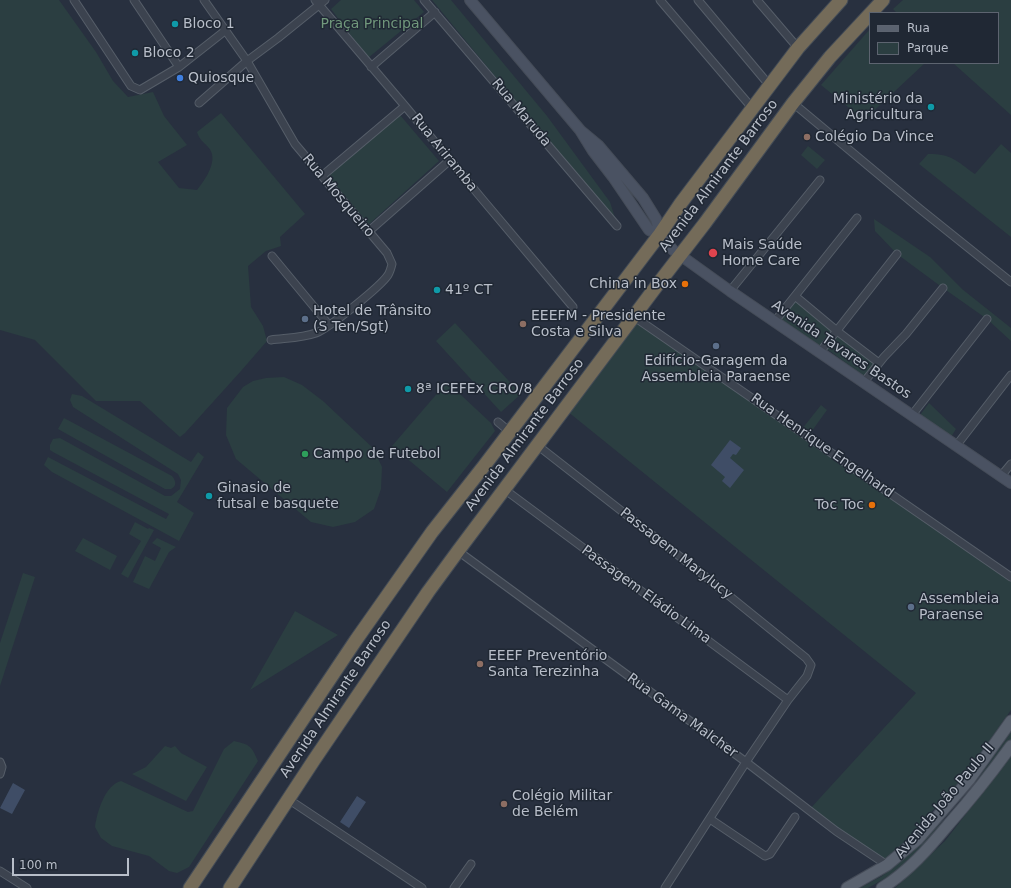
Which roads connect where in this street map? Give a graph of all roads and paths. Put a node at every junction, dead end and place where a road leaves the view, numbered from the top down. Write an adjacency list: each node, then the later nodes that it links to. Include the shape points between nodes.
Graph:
1 (74, 0): 19 (street, via 134,89 140,90)
2 (134, 0): 19 (street)
3 (204, 0): 16 (street, Rua Mosqueiro)
4 (325, 0): 12 (street)
5 (424, 0): 13 (street, Rua Maruda)
6 (470, 0): 32 (main road, Avenida Tavares Bastos, via 580,130 648,230)
7 (660, 0): 25 (street)
8 (698, 0): 21 (street)
9 (757, 0): 17 (street)
10 (841, 0): 17 (highway, Avenida Almirante Barroso)
11 (882, 0): 14 (highway, Avenida Almirante Barroso)
12 (317, 3): 18 (street); 20 (street, Rua Ariramba)
13 (435, 12): 20 (street); 30 (street, Rua Maruda)
14 (871, 12)
15 (869, 14): 23 (highway, Avenida Almirante Barroso)
16 (226, 30): 18 (street, Rua Mosqueiro); 19 (street)
17 (798, 48): 21 (highway, Avenida Almirante Barroso)
18 (247, 61): 22 (street); 27 (street, Rua Mosqueiro, via 296,144)
19 (179, 67)
20 (371, 67): 24 (street, Rua Ariramba)
21 (770, 86): 25 (highway, Avenida Almirante Barroso)
22 (199, 103)
23 (793, 103): 35 (highway, Avenida Almirante Barroso); 36 (street)
24 (405, 106): 26 (street, Rua Ariramba); 27 (street)
25 (753, 108): 32 (highway, Avenida Almirante Barroso)
26 (450, 160): 31 (street); 40 (street, Rua Ariramba)
27 (322, 176): 31 (street, Rua Mosqueiro)
28 (820, 180): 38 (street)
29 (857, 218): 39 (street)
30 (617, 226)
31 (368, 232): 44 (street, Rua Mosqueiro, via 387,253 392,264 390,270 382,282)
32 (660, 234): 35 (main road, Avenida Tavares Bastos); 53 (highway, Avenida Almirante Barroso)
33 (897, 254): 45 (street)
34 (272, 256): 44 (street)
35 (680, 256): 38 (main road, Avenida Tavares Bastos); 41 (highway, Avenida Almirante Barroso)
36 (1011, 282)
37 (943, 288): 48 (street)
38 (730, 291): 43 (main road, Avenida Tavares Bastos)
39 (795, 296): 43 (street); 45 (street)
40 (573, 307)
41 (634, 316): 54 (highway, Avenida Almirante Barroso); 61 (street, Rua Henrique Engelhard)
42 (987, 318): 51 (street)
43 (775, 321): 47 (main road, Avenida Tavares Bastos)
44 (329, 325): 46 (street, Rua Mosqueiro, via 317,332)
45 (837, 331): 47 (street); 48 (street)
46 (271, 340)
47 (820, 352): 50 (main road, Avenida Tavares Bastos)
48 (879, 363): 50 (street)
49 (1011, 375): 55 (street)
50 (864, 382): 51 (main road, Avenida Tavares Bastos)
51 (912, 415): 55 (main road, Avenida Tavares Bastos)
52 (498, 422): 53 (street)
53 (510, 432): 75 (highway, Avenida Almirante Barroso, via 432,532 386,597)
54 (537, 445): 59 (highway, Avenida Almirante Barroso); 62 (street, Passagem Marylucy, via 806,658 811,665 807,676)
55 (956, 446): 57 (main road, Avenida Tavares Bastos)
56 (1011, 464): 57 (street)
57 (1001, 476): 58 (main road, Avenida Tavares Bastos)
58 (1011, 483)
59 (504, 490): 60 (highway, Avenida Almirante Barroso); 62 (street, Passagem Eládio Lima)
60 (458, 550): 66 (street, Rua Gama Malcher); 68 (highway, Avenida Almirante Barroso)
61 (1011, 577)
62 (788, 700): 66 (street)
63 (1011, 722): 72 (main road, Avenida João Paulo II, via 969,780 939,815 918,839)
64 (1011, 746): 81 (main road, Avenida João Paulo II, via 980,788 915,863)
65 (0, 762): 67 (street)
66 (746, 762): 70 (street); 72 (street, Rua Gama Malcher, via 836,831)
67 (0, 774)
68 (288, 799): 76 (highway, Avenida Almirante Barroso); 77 (street)
69 (795, 817): 70 (street, via 770,854 765,856)
70 (710, 819): 79 (street)
71 (471, 864): 78 (street)
72 (887, 865): 80 (main road, Avenida João Paulo II)
73 (0, 871): 74 (street)
74 (27, 888)
75 (190, 888)
76 (230, 888)
77 (422, 888)
78 (454, 888)
79 (665, 888)
80 (847, 888)
81 (882, 888)

